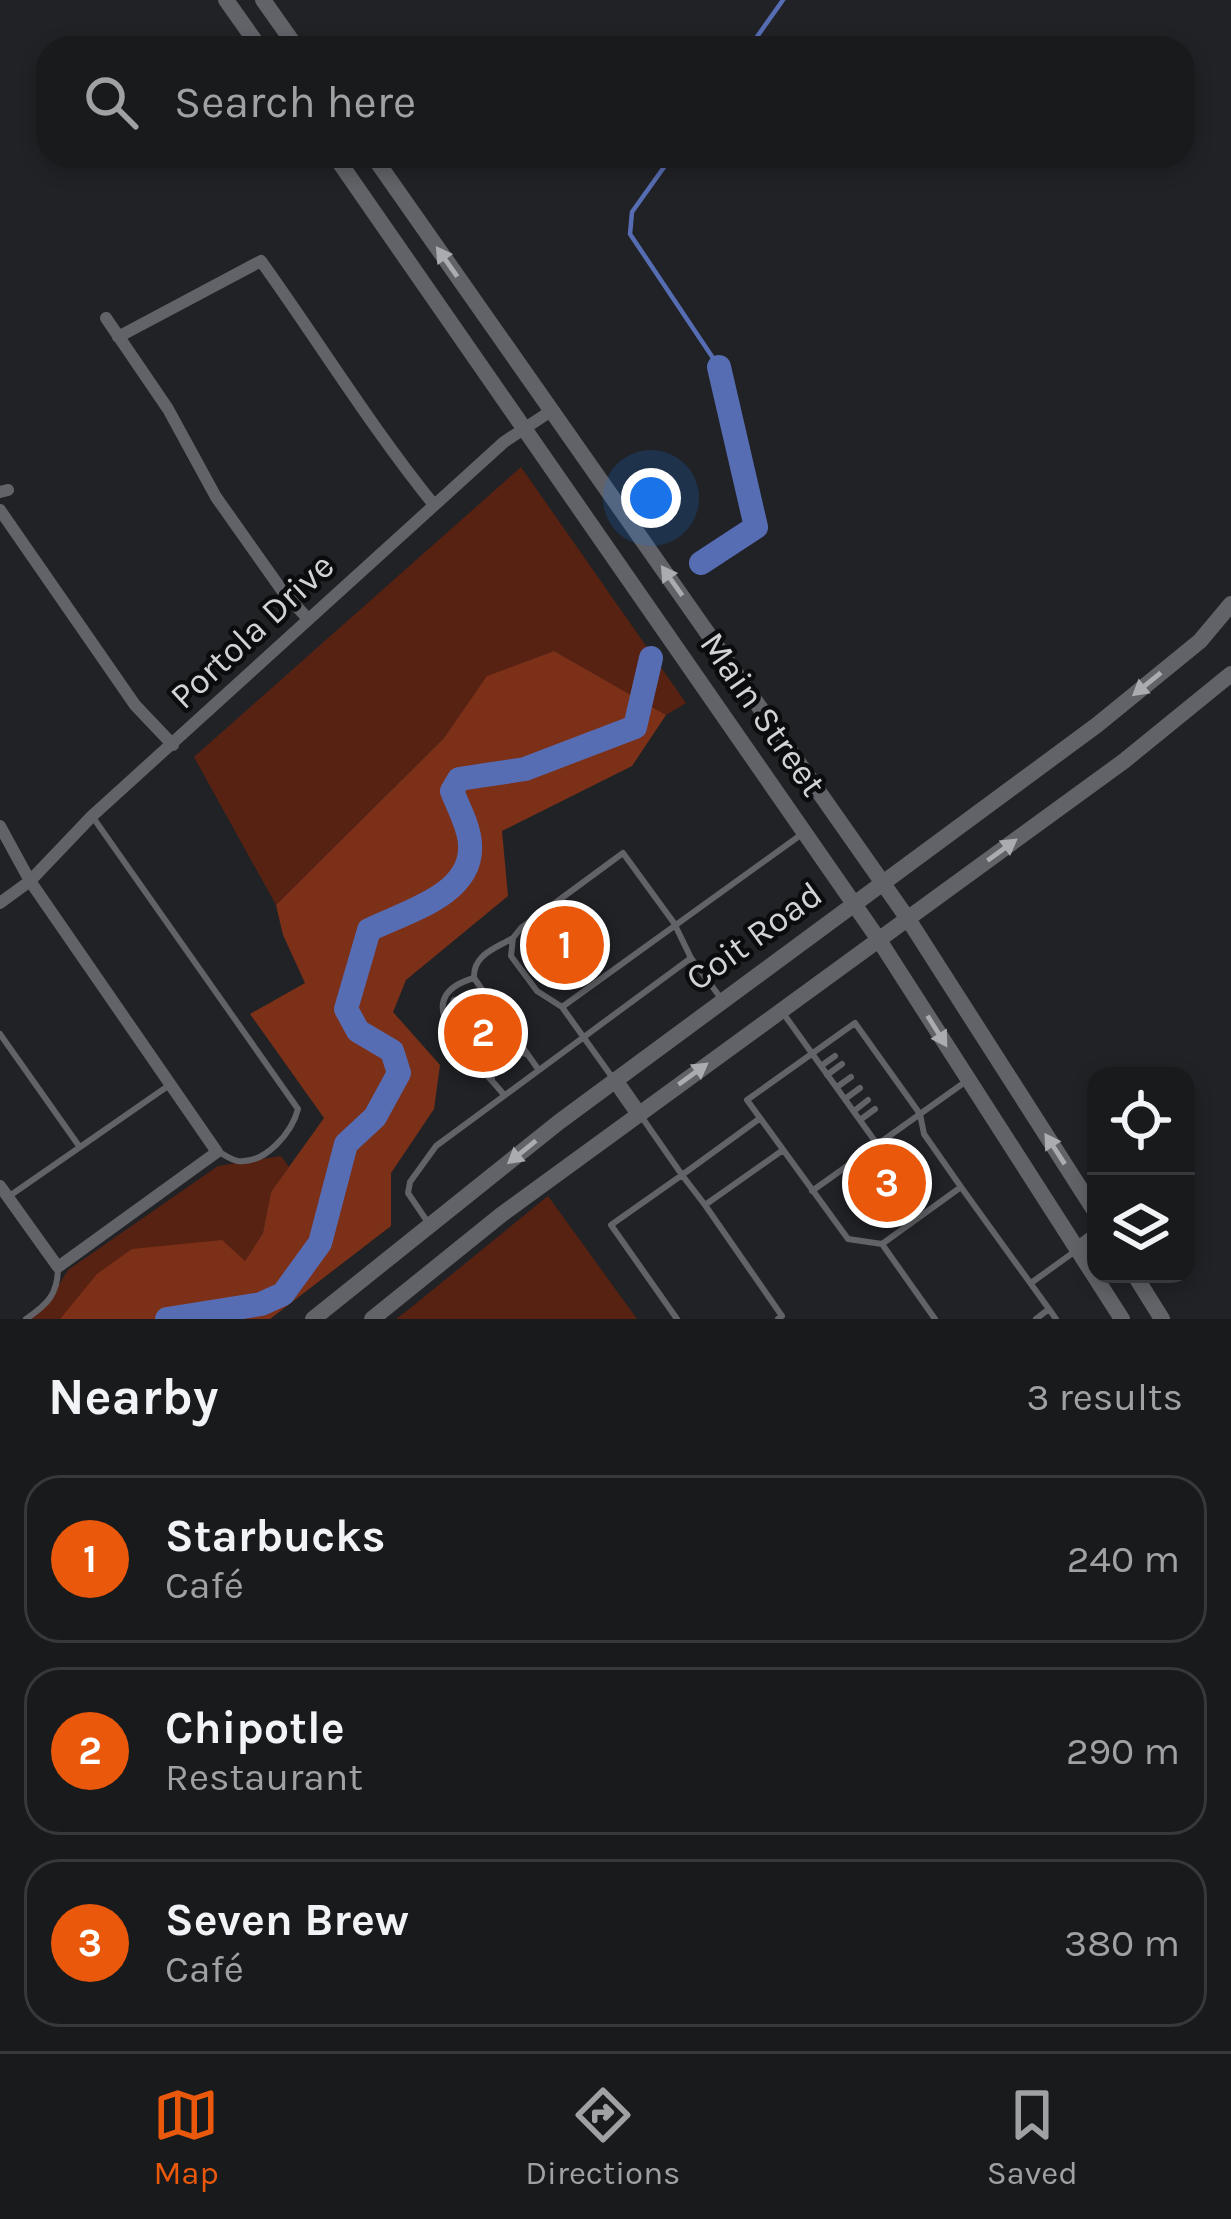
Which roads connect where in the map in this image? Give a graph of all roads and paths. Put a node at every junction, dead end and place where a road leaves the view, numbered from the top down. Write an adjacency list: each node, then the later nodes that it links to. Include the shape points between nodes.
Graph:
1 (226, 0): 3 (main road)
2 (263, 0): 4 (main road)
3 (252, 36)
4 (288, 36)
5 (343, 168): 10 (main road, Main Street)
6 (381, 168): 9 (main road, Main Street, one-way to 6)
7 (106, 318): 8 (street)
8 (118, 337): 11 (street, via 261,261); 14 (street, via 216,497)
9 (551, 411): 10 (street, Portola Drive); 21 (main road, Main Street, one-way to 9)
10 (525, 428): 11 (street, Portola Drive); 19 (main road, Main Street)
11 (434, 506): 14 (street, Portola Drive)
12 (0, 510): 16 (street, via 135,705)
13 (1231, 604): 21 (main road, Coit Road, one-way to 21, via 1200,641 1097,725)
14 (308, 619): 16 (street, Portola Drive)
15 (1231, 674): 24 (main road, one-way to 15)
16 (173, 745): 17 (street, Portola Drive)
17 (92, 816): 20 (street, Portola Drive); 73 (lane, via 298,1109 277,1145 254,1158)
18 (0, 826): 20 (street)
19 (804, 832): 23 (main road, Main Street); 25 (lane)
20 (30, 881): 22 (street, Portola Drive); 55 (street)
21 (883, 884): 23 (main road, Coit Road); 24 (main road, Main Street)
22 (0, 903)
23 (854, 904): 27 (main road, Main Street); 30 (main road, Coit Road)
24 (908, 919): 27 (main road); 78 (main road, Main Street, one-way to 24)
25 (674, 923): 26 (lane, via 623,854); 28 (lane); 31 (lane)
26 (513, 938): 29 (lane, via 476,962); 31 (lane, via 511,956 537,991)
27 (879, 940): 32 (main road); 54 (main road, Main Street, one-way to 54)
28 (691, 958): 30 (lane); 35 (lane)
29 (474, 979): 40 (lane); 51 (lane, via 446,990 441,1012)
30 (722, 1000): 52 (main road, Coit Road)
31 (562, 1007): 35 (lane)
32 (781, 1011): 39 (lane); 66 (main road, one-way to 32)
33 (0, 1034): 71 (lane)
34 (864, 1035): 36 (lane); 37 (lane); 39 (lane, via 855,1023)
35 (581, 1037): 46 (lane); 52 (lane)
36 (854, 1042)
37 (870, 1044): 38 (lane); 42 (lane)
38 (861, 1050)
39 (812, 1054): 45 (lane); 68 (lane, via 747,1100)
40 (528, 1055): 46 (lane); 51 (lane, via 514,1049 476,997 454,1000 453,1022)
41 (836, 1056): 45 (lane)
42 (879, 1057): 44 (lane); 47 (lane)
43 (842, 1064): 48 (lane)
44 (870, 1064)
45 (821, 1066): 48 (lane)
46 (538, 1069): 60 (lane)
47 (888, 1069): 49 (lane); 53 (lane)
48 (827, 1075): 57 (lane)
49 (879, 1075)
50 (851, 1077): 57 (lane)
51 (492, 1079): 60 (lane)
52 (615, 1080): 66 (main road); 80 (main road, Coit Road, one-way to 80)
53 (896, 1080): 56 (lane); 59 (lane)
54 (968, 1080): 67 (lane); 83 (main road, Main Street)
55 (171, 1084): 71 (lane); 73 (street)
56 (887, 1086)
57 (837, 1087): 62 (lane)
58 (860, 1088): 62 (lane)
59 (902, 1089): 61 (lane); 67 (lane)
60 (504, 1095): 80 (lane, via 436,1146 410,1182 408,1192)
61 (894, 1096)
62 (845, 1099): 65 (lane)
63 (868, 1100): 65 (lane)
64 (875, 1109): 69 (lane)
65 (854, 1111): 69 (lane)
66 (638, 1113): 74 (lane); 90 (main road)
67 (920, 1114): 70 (lane); 75 (lane, via 924,1134)
68 (760, 1118): 72 (lane); 74 (lane)
69 (860, 1120): 70 (lane)
70 (878, 1145): 77 (lane)
71 (80, 1146): 76 (lane)
72 (783, 1150): 77 (lane); 79 (lane)
73 (218, 1152): 84 (street)
74 (682, 1175): 79 (lane); 91 (lane, via 611,1225)
75 (962, 1187): 82 (lane); 85 (lane)
76 (4, 1191): 84 (street)
77 (812, 1191): 82 (lane, via 848,1239)
78 (1087, 1199)
79 (705, 1205): 92 (lane)
80 (431, 1226): 89 (main road, Coit Road)
81 (1087, 1243): 83 (main road)
82 (882, 1244): 93 (lane)
83 (1077, 1250): 85 (lane); 96 (main road, Main Street)
84 (58, 1267): 88 (lane, via 58,1288)
85 (1031, 1283): 87 (lane)
86 (1140, 1283): 97 (main road)
87 (1049, 1309): 94 (lane); 95 (lane)
88 (26, 1319)
89 (314, 1319)
90 (372, 1319)
91 (677, 1319)
92 (778, 1319)
93 (935, 1319)
94 (1036, 1319)
95 (1056, 1319)
96 (1122, 1319)
97 (1162, 1319)

